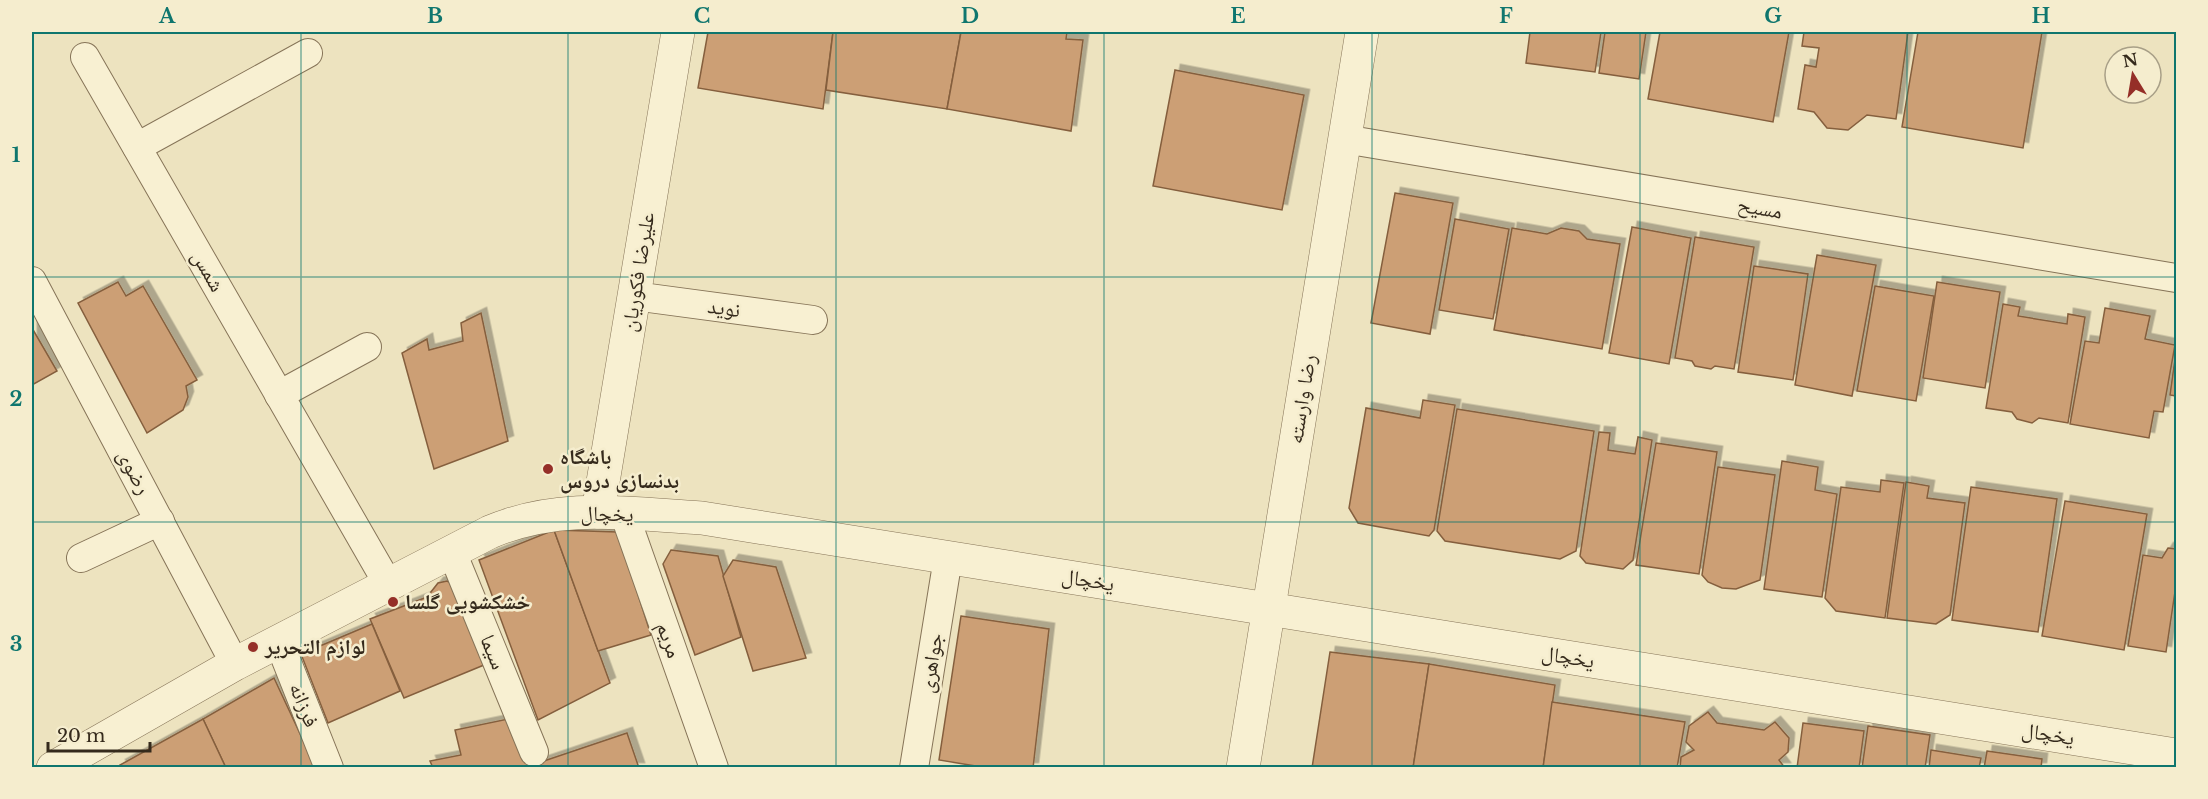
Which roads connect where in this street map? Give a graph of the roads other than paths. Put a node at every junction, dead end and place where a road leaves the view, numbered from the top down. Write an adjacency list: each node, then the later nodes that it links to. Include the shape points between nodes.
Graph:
1 (678, 32): 9 (street, علیرضا فکوریان)
2 (1362, 32): 5 (street, رضا وارسته)
3 (308, 53): 6 (street)
4 (84, 57): 6 (street, شمس)
5 (1344, 139): 7 (street, مسیح); 19 (street, رضا وارسته)
6 (137, 147): 12 (street, شمس)
7 (2176, 278)
8 (32, 281): 14 (street, رضوی)
9 (634, 296): 10 (street, نوید); 13 (street, علیرضا فکوریان)
10 (813, 320)
11 (367, 347): 12 (street)
12 (279, 395): 18 (street, شمس)
13 (611, 513): 15 (street, یخچال, via 545,514 515,522); 17 (street, یخچال, via 702,518); 26 (street, مریم)
14 (160, 521): 16 (street); 21 (street, رضوی)
15 (452, 552): 18 (street, یخچال); 22 (street, سیما)
16 (81, 558)
17 (948, 558): 19 (street, یخچال); 27 (street, جواهری)
18 (388, 584): 20 (street, یخچال)
19 (1269, 609): 23 (street, یخچال); 28 (street, رضا وارسته)
20 (279, 642): 21 (street, یخچال); 25 (street, فرزانه)
21 (235, 664): 24 (street, یخچال)
22 (534, 752)
23 (2176, 755)
24 (53, 768)
25 (329, 768)
26 (714, 768)
27 (914, 768)
28 (1243, 768)

